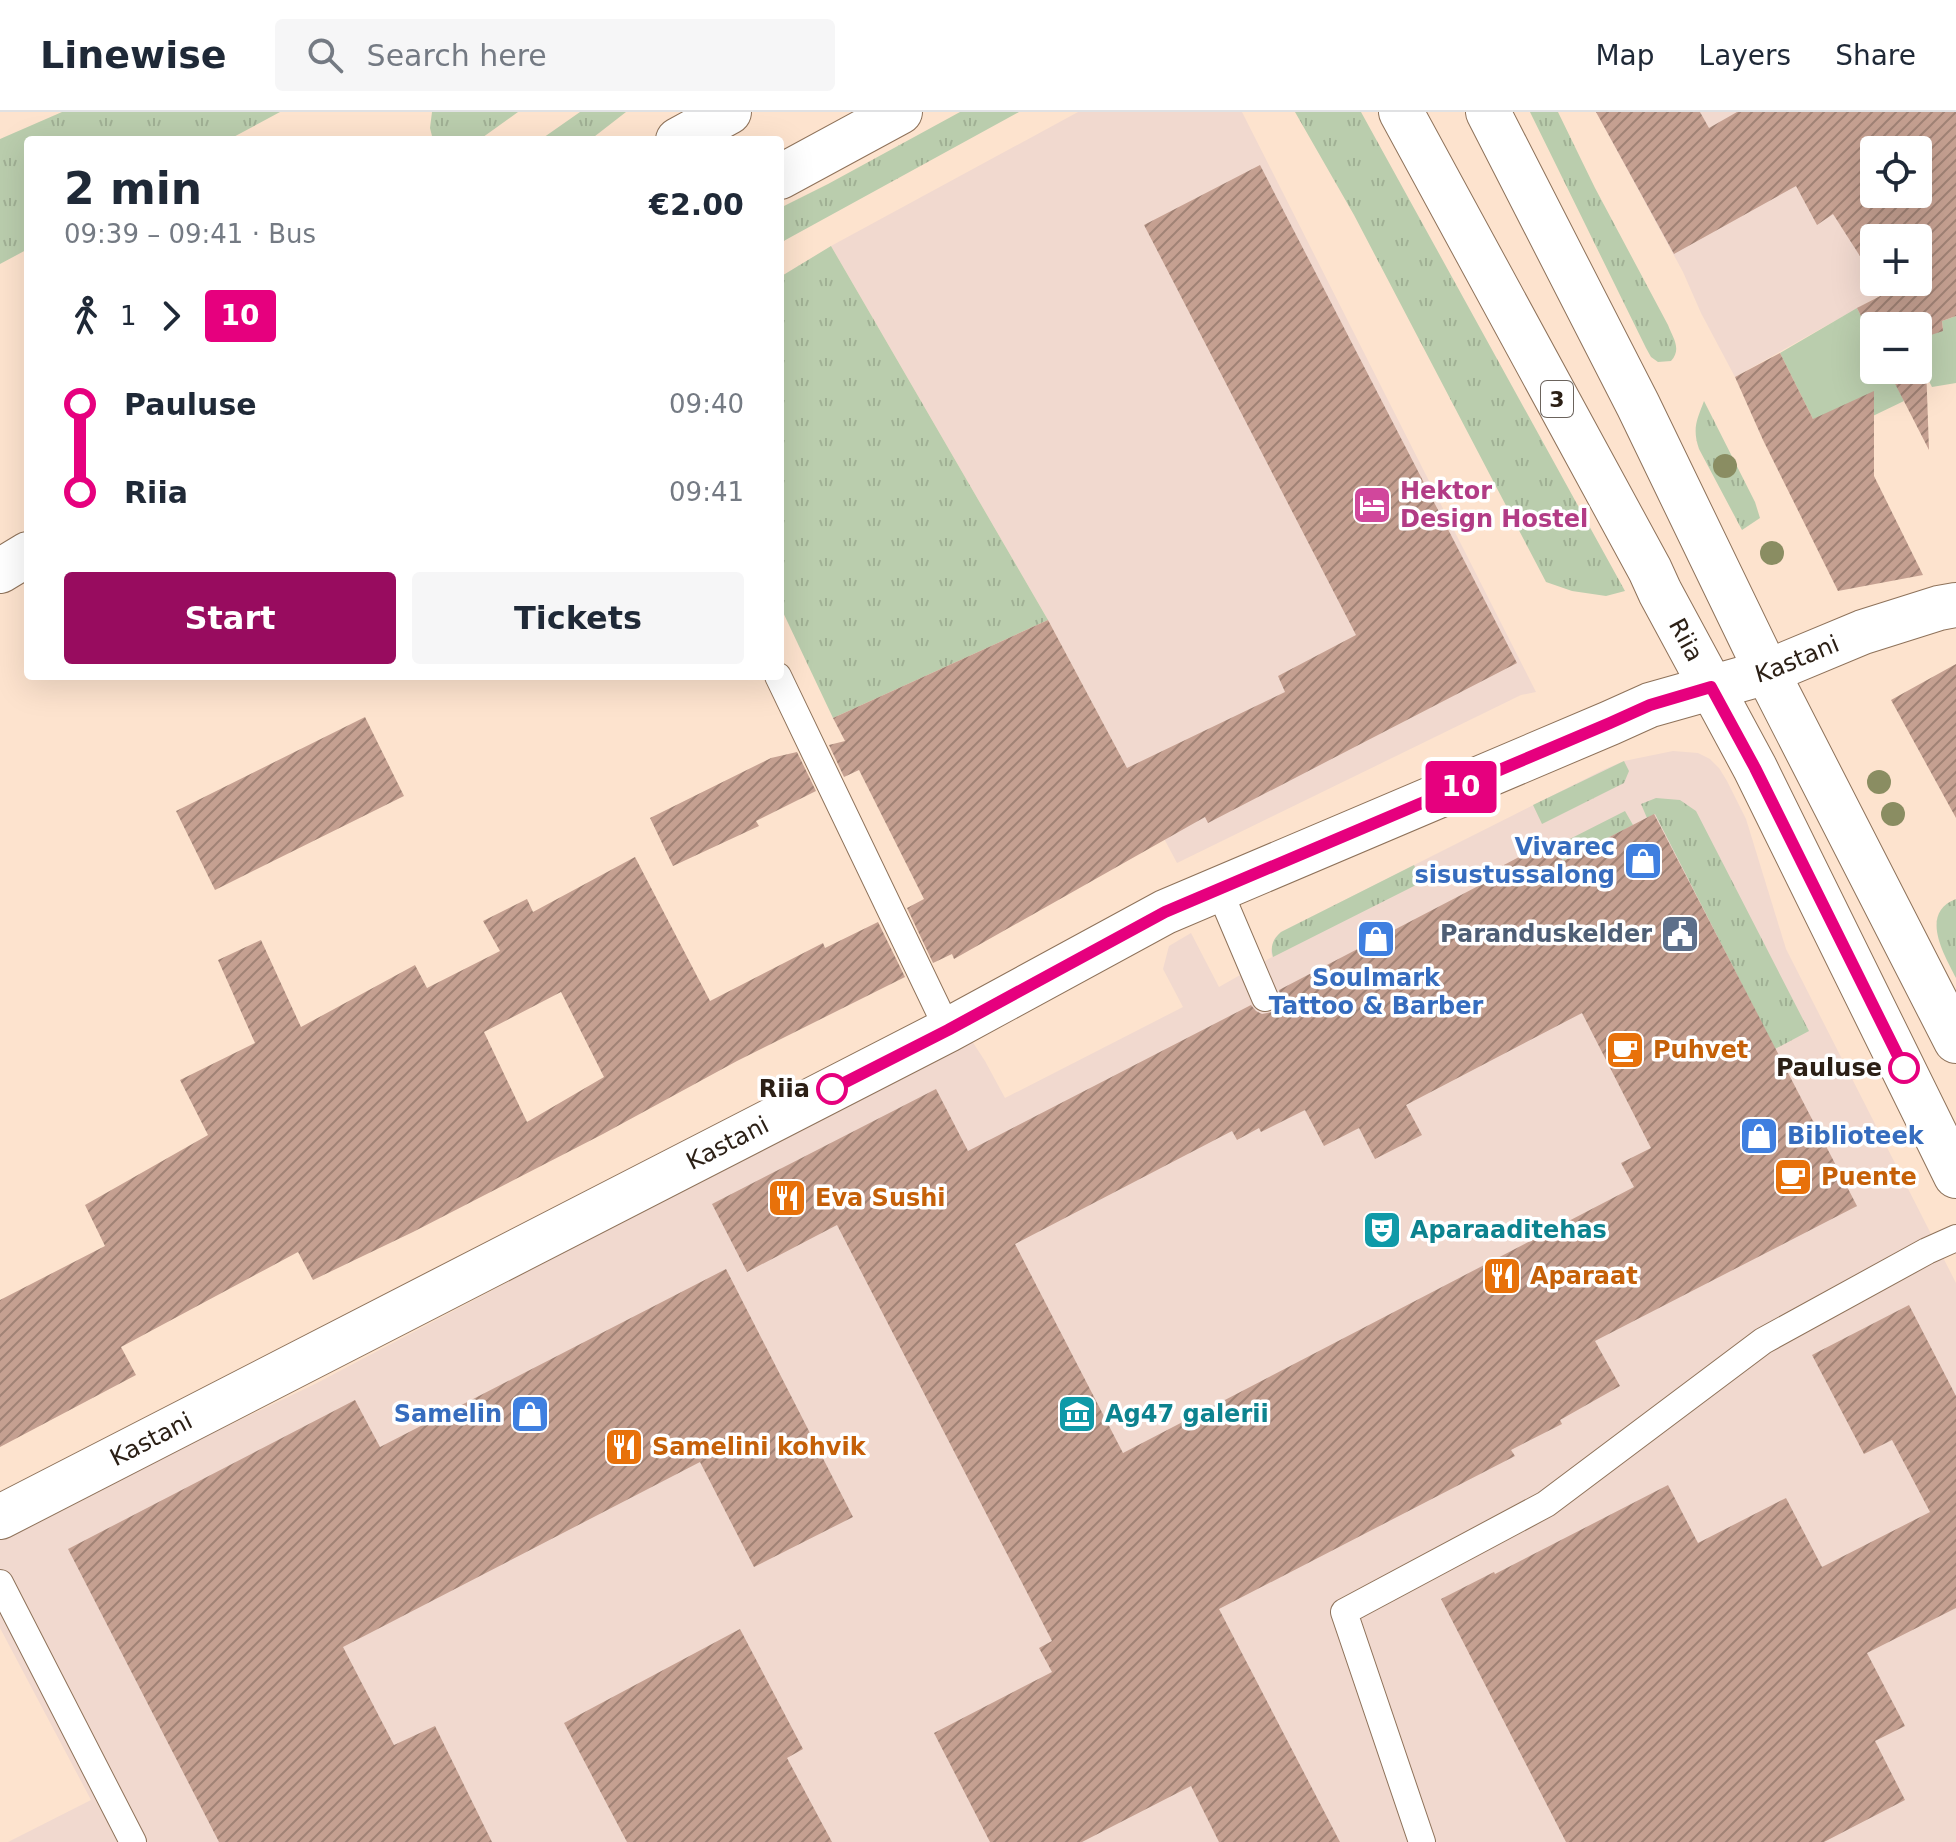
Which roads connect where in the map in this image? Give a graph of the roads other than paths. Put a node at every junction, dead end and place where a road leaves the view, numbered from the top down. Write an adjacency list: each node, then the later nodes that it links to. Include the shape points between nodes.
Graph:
1 (729, 112): 5 (main road)
2 (900, 112): 6 (main road)
3 (1401, 112): 12 (main road, Riia / 3)
4 (1488, 112): 10 (main road)
5 (685, 136)
6 (784, 175)
7 (24, 556): 8 (main road)
8 (0, 571)
9 (1956, 605): 10 (main road, Kastani, via 1863,632)
10 (1767, 672): 12 (main road, Kastani); 16 (main road)
11 (780, 680): 15 (lane)
12 (1711, 687): 13 (main road, Kastani, via 1650,705); 17 (main road, Riia / 3)
13 (1219, 890): 14 (lane); 15 (main road, Kastani, via 1165,912)
14 (1265, 998)
15 (948, 1030): 19 (main road, Kastani)
16 (1956, 1041)
17 (1956, 1176)
18 (1956, 1238): 22 (lane, via 1763,1341 1546,1504 1344,1612)
19 (0, 1517)
20 (0, 1583): 21 (lane)
21 (133, 1842)
22 (1422, 1842)

